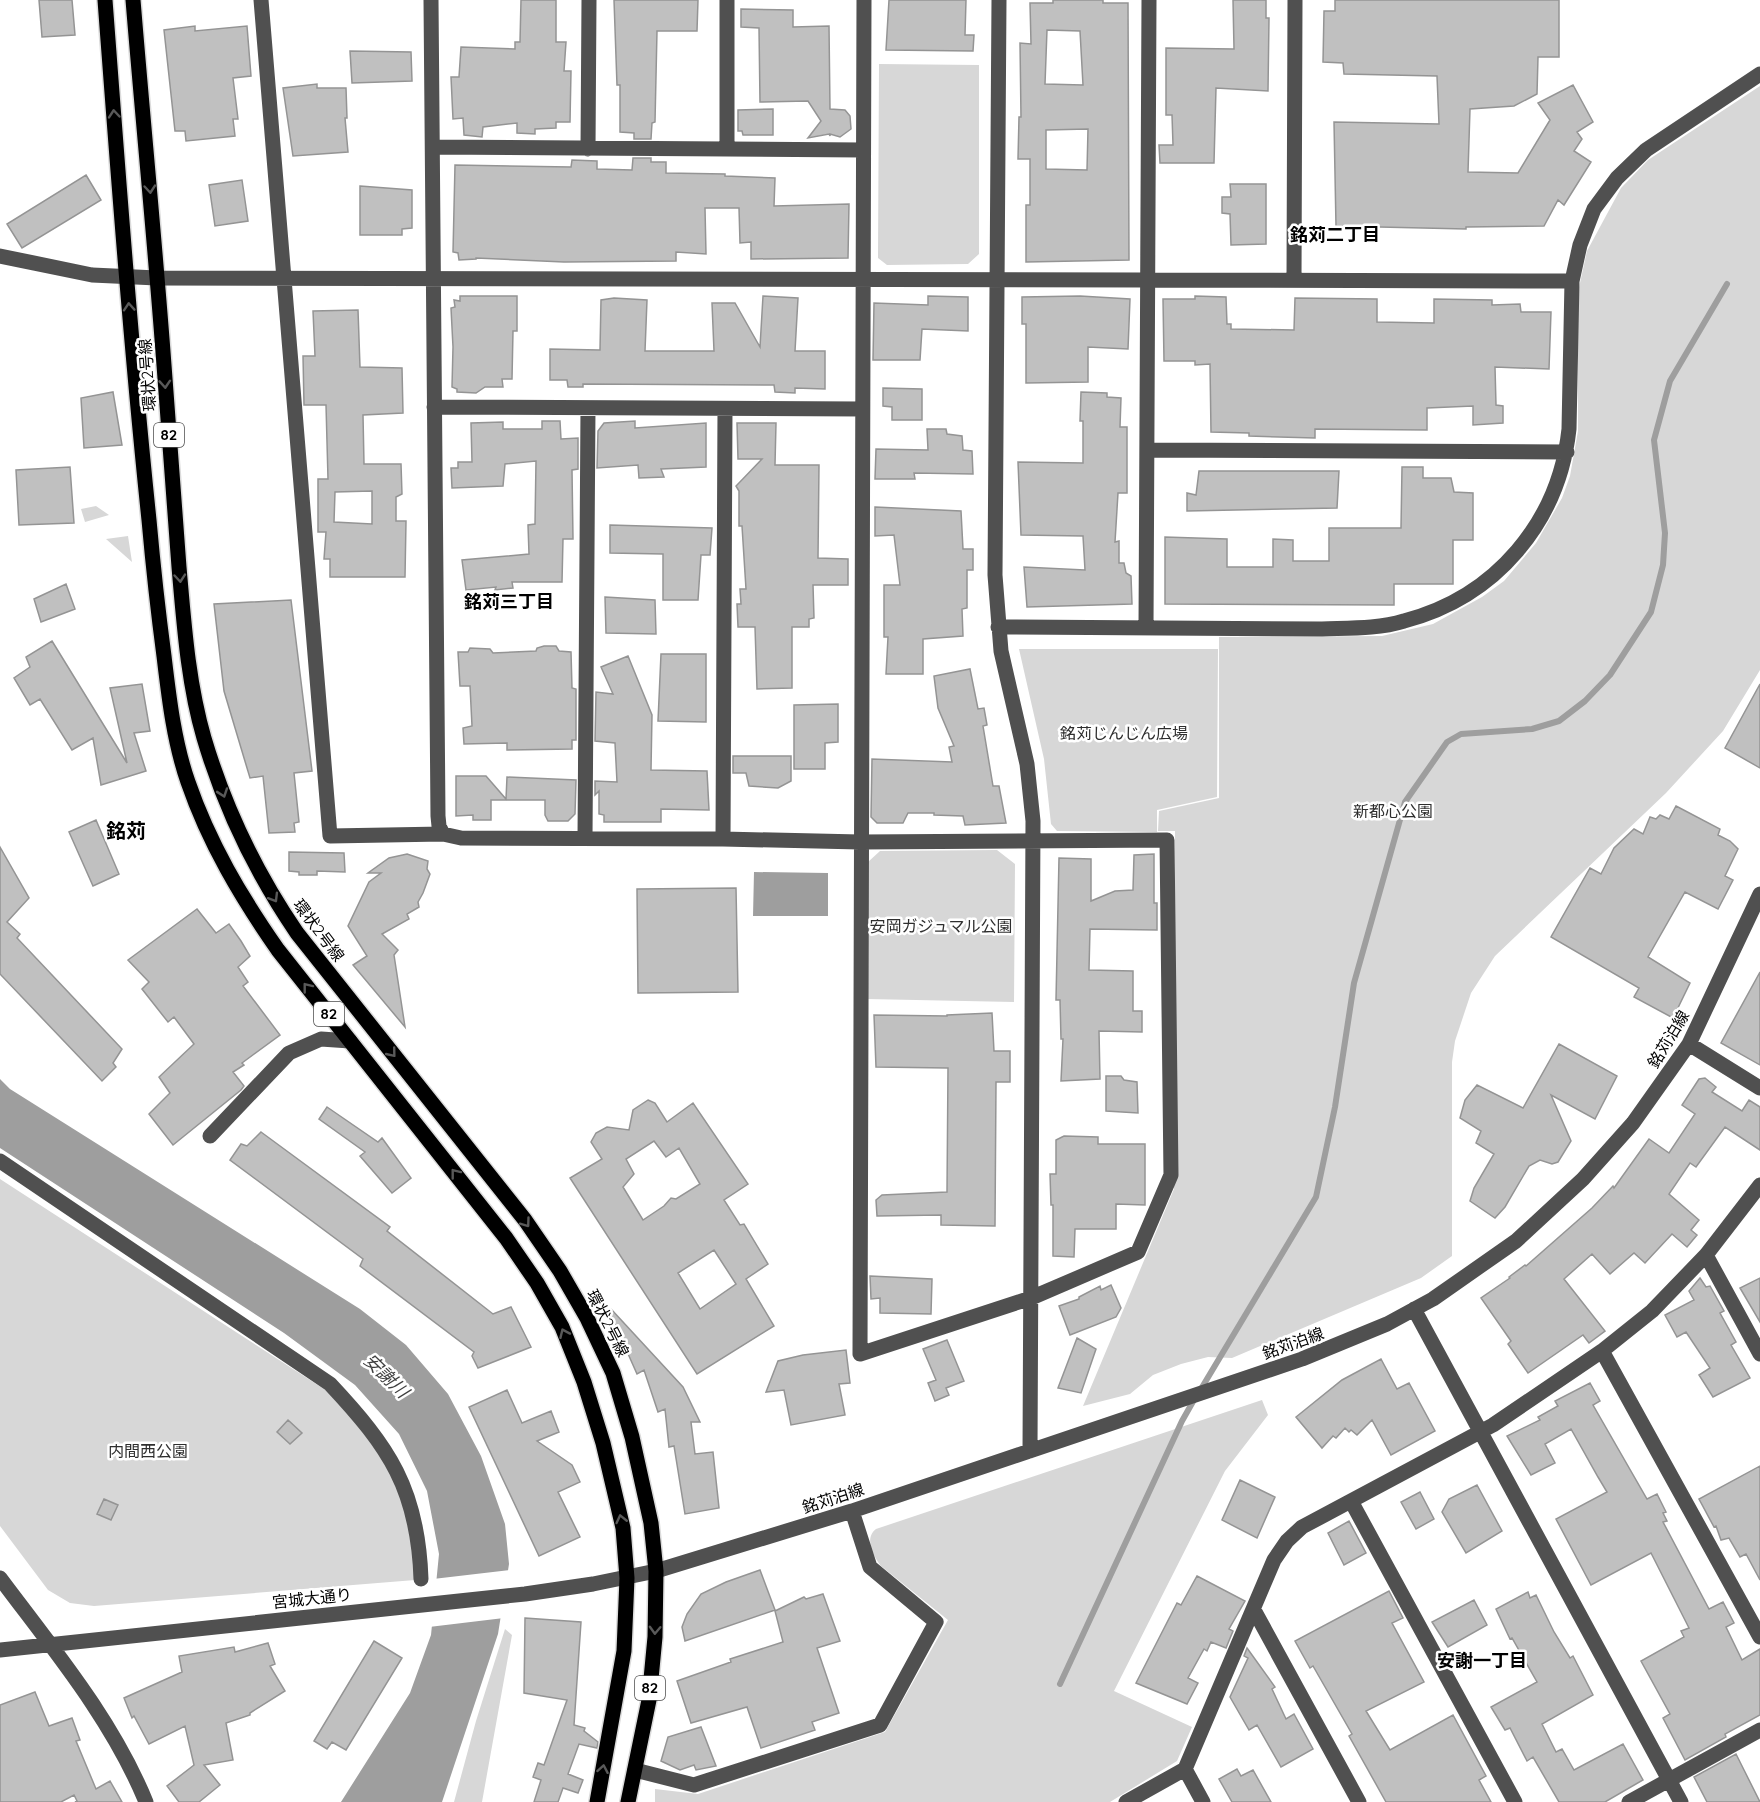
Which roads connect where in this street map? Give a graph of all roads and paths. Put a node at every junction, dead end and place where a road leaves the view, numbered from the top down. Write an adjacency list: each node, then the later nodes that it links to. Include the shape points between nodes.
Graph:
1 (105, 0): 17 (main road, 環状2号線 / 82, one-way to 1)
2 (133, 0): 19 (main road, 環状2号線 / 82, one-way to 19)
3 (261, 0): 20 (street)
4 (431, 0): 12 (street)
5 (589, 0): 13 (street)
6 (727, 0): 14 (street)
7 (864, 0): 15 (street)
8 (999, 0): 22 (street)
9 (1149, 0): 23 (street)
10 (1295, 0): 24 (street)
11 (1760, 74): 25 (street, via 1646,150 1617,178 1590,218)
12 (433, 147): 13 (street); 18 (street)
13 (588, 148): 14 (street)
14 (727, 149): 15 (street)
15 (863, 150): 21 (street)
16 (0, 256): 17 (street, via 92,275)
17 (127, 276): 19 (street); 40 (main road, 環状2号線 / 82, one-way to 17, via 278,950 238,891 187,780 170,710)
18 (432, 277): 20 (street); 21 (street); 26 (street)
19 (157, 278): 20 (street); 55 (main road, 環状2号線 / 82, one-way to 55, via 183,616 204,738 228,806 250,858 297,933 525,1220 587,1318 613,1373 626,1413 651,1523)
20 (285, 278): 34 (street, via 330,836)
21 (863, 278): 22 (street); 29 (street)
22 (996, 279): 23 (street); 32 (street)
23 (1148, 279): 24 (street); 30 (street)
24 (1294, 280): 25 (street)
25 (1572, 281): 31 (street)
26 (434, 407): 27 (street); 34 (street, via 438,816)
27 (588, 408): 28 (street); 35 (street)
28 (725, 409): 29 (street); 36 (street)
29 (862, 409): 38 (street)
30 (1148, 450): 31 (street); 33 (street)
31 (1567, 452): 33 (street, via 1549,505 1523,545 1486,582 1446,606 1404,622 1366,628)
32 (998, 627): 33 (street); 37 (street, via 1027,764)
33 (1146, 628)
34 (443, 834): 35 (street, via 461,838)
35 (585, 838): 36 (street)
36 (723, 838): 38 (street)
37 (1033, 840): 38 (street); 47 (street); 47 (street, via 1167,840 1171,1175 1138,1252)
38 (860, 842): 47 (street, via 860,1354)
39 (1760, 894): 41 (street, 銘苅泊線)
40 (350, 1041): 43 (street, via 321,1039 289,1053); 57 (main road, 環状2号線 / 82, one-way to 40, via 623,1528 603,1443 562,1327 506,1238)
41 (1689, 1044): 42 (street); 48 (street, 銘苅泊線, via 1633,1123 1556,1206 1487,1262)
42 (1760, 1088)
43 (210, 1136)
44 (0, 1161): 58 (street, via 330,1384 365,1422 393,1462 410,1502 420,1549)
45 (1760, 1185): 46 (street)
46 (1706, 1255): 49 (street, via 1652,1311); 50 (street)
47 (1031, 1298): 52 (street)
48 (1414, 1309): 51 (street); 52 (street, 銘苅泊線, via 1339,1345)
49 (1602, 1351): 51 (street); 60 (street)
50 (1760, 1354)
51 (1482, 1432): 53 (street); 66 (street)
52 (1030, 1451): 54 (street, 銘苅泊線)
53 (1351, 1501): 59 (street, via 1302,1527 1287,1541 1274,1560); 73 (street)
54 (852, 1511): 55 (street, 銘苅泊線); 65 (street, via 870,1568 936,1622 880,1725 694,1785)
55 (656, 1571): 57 (street, 銘苅泊線); 65 (main road, 環状2号線 / 82, one-way to 65, via 649,1700)
56 (0, 1578): 61 (street)
57 (627, 1578): 61 (street, 宮城大通り, via 525,1594); 68 (main road, 環状2号線 / 82, one-way to 57, via 624,1651)
58 (421, 1579)
59 (1254, 1610): 64 (street); 72 (street)
60 (1760, 1637)
61 (49, 1645): 62 (street, 宮城大通り); 67 (street, via 120,1748)
62 (0, 1650)
63 (1760, 1730): 66 (street)
64 (1185, 1769): 70 (street); 71 (street)
65 (635, 1770): 69 (main road, 環状2号線 / 82)
66 (1670, 1780): 74 (street); 75 (street)
67 (146, 1802)
68 (597, 1802)
69 (628, 1802)
70 (1126, 1802)
71 (1203, 1802)
72 (1359, 1802)
73 (1515, 1802)
74 (1629, 1802)
75 (1681, 1802)

